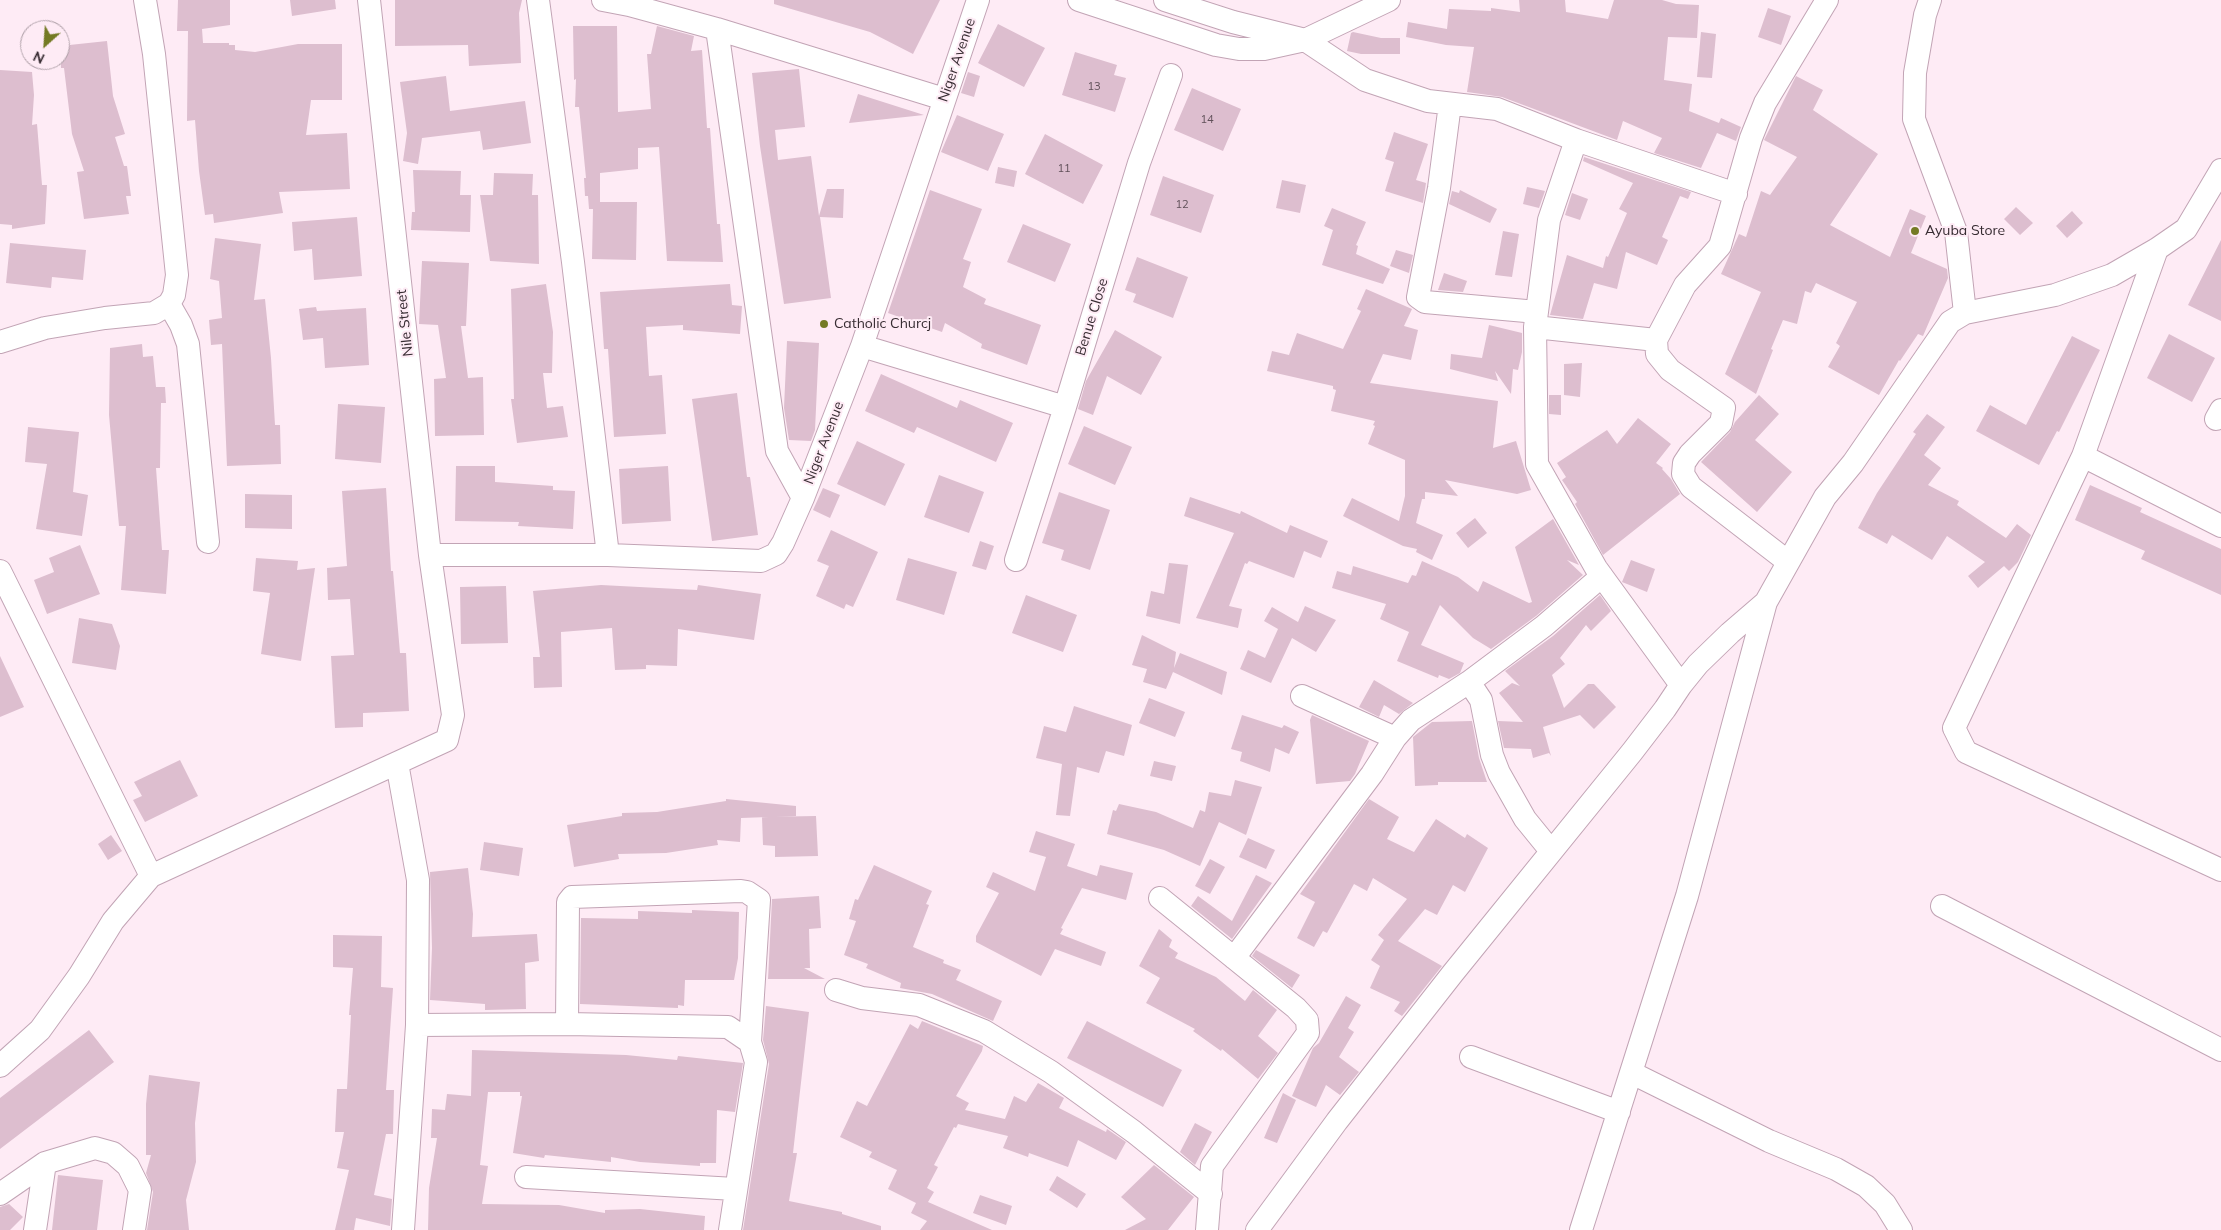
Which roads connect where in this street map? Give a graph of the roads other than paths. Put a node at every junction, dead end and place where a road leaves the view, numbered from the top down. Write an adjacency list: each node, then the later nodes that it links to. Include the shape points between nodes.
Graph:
1 (146, 0): 20 (street, via 177,276 174,296)
2 (369, 0): 32 (street, Nile Street)
3 (538, 0): 31 (street)
4 (603, 0): 11 (street)
5 (978, 0): 14 (street, Niger Avenue)
6 (1079, 0): 12 (street, via 1216,45 1264,49)
7 (1165, 0): 12 (street, via 1232,22)
8 (1389, 0): 12 (street)
9 (1827, 0): 18 (street, via 1764,103)
10 (1930, 0): 21 (street, via 1915,73 1914,119 1956,232)
11 (717, 29): 14 (street); 28 (street, via 777,451)
12 (1305, 40): 15 (street, via 1365,80 1428,102)
13 (1171, 75): 26 (street, Benue Close, via 1139,163)
14 (944, 98): 25 (street, Niger Avenue)
15 (1450, 104): 16 (street, via 1498,108); 22 (street, via 1439,188 1418,297 1425,302)
16 (1576, 140): 18 (street); 22 (street, via 1549,220)
17 (2221, 170): 19 (street, via 2186,229)
18 (1736, 194): 23 (street, via 1720,246 1685,284)
19 (2157, 249): 21 (street, via 2112,275 2055,295); 27 (street)
20 (168, 304): 24 (street, via 154,313 45,328); 30 (street, via 188,344)
21 (1965, 312): 34 (street, via 1950,322 1853,463 1824,497)
22 (1536, 320): 23 (street); 36 (street, via 1537,464)
23 (1656, 340): 34 (street, via 1657,354 1665,365 1724,408 1721,423 1690,454 1684,463 1683,474 1691,487)
24 (0, 342)
25 (862, 346): 26 (street); 28 (street, Niger Avenue)
26 (1065, 407): 33 (street, Benue Close)
27 (2083, 456): 29 (street); 44 (street, via 1954,728 1966,752)
28 (803, 498): 31 (street, Niger Avenue, via 776,554 761,561)
29 (2221, 526)
30 (208, 542)
31 (608, 554): 32 (street, Niger Avenue)
32 (430, 555): 42 (street, Nile Street, via 453,715 447,740)
33 (1016, 560)
34 (1787, 561): 37 (street)
35 (0, 571): 45 (street)
36 (1602, 576): 38 (street, via 1544,626); 39 (street)
37 (1766, 602): 39 (street, via 1698,664); 56 (street, via 1687,896)
38 (1469, 682): 41 (street, via 1411,720); 43 (street, via 1481,700 1499,773 1525,819)
39 (1681, 685): 43 (street, via 1654,724)
40 (1302, 696): 41 (street)
41 (1395, 738): 48 (street, via 1372,774)
42 (397, 763): 45 (street); 51 (street, via 418,880)
43 (1551, 851): 68 (street, via 1336,1121)
44 (2221, 870)
45 (151, 876): 55 (street, via 113,921 40,1030)
46 (1160, 898): 48 (street)
47 (1942, 906): 53 (street)
48 (1234, 958): 62 (street, via 1296,1008 1307,1020 1308,1033 1215,1161 1211,1172)
49 (836, 990): 62 (street, via 862,998 919,1005 984,1031 1066,1083)
50 (568, 1024): 51 (street); 52 (street, via 728,1027); 52 (street, via 568,902 572,896 747,892 759,900)
51 (417, 1025): 65 (street)
52 (750, 1042): 60 (street, via 756,1062)
53 (2221, 1050)
54 (1472, 1057): 57 (street)
55 (0, 1066)
56 (1632, 1073): 57 (street); 70 (street, via 1770,1141 1836,1168 1866,1186 1885,1204)
57 (1620, 1112): 69 (street)
58 (44, 1163): 61 (street); 63 (street); 64 (street, via 95,1148 114,1153 128,1166 140,1190)
59 (526, 1177): 60 (street)
60 (736, 1188): 66 (street)
61 (0, 1194)
62 (1211, 1194): 67 (street)
63 (35, 1230)
64 (134, 1230)
65 (403, 1230)
66 (730, 1230)
67 (1207, 1230)
68 (1257, 1230)
69 (1581, 1230)
70 (1901, 1230)

